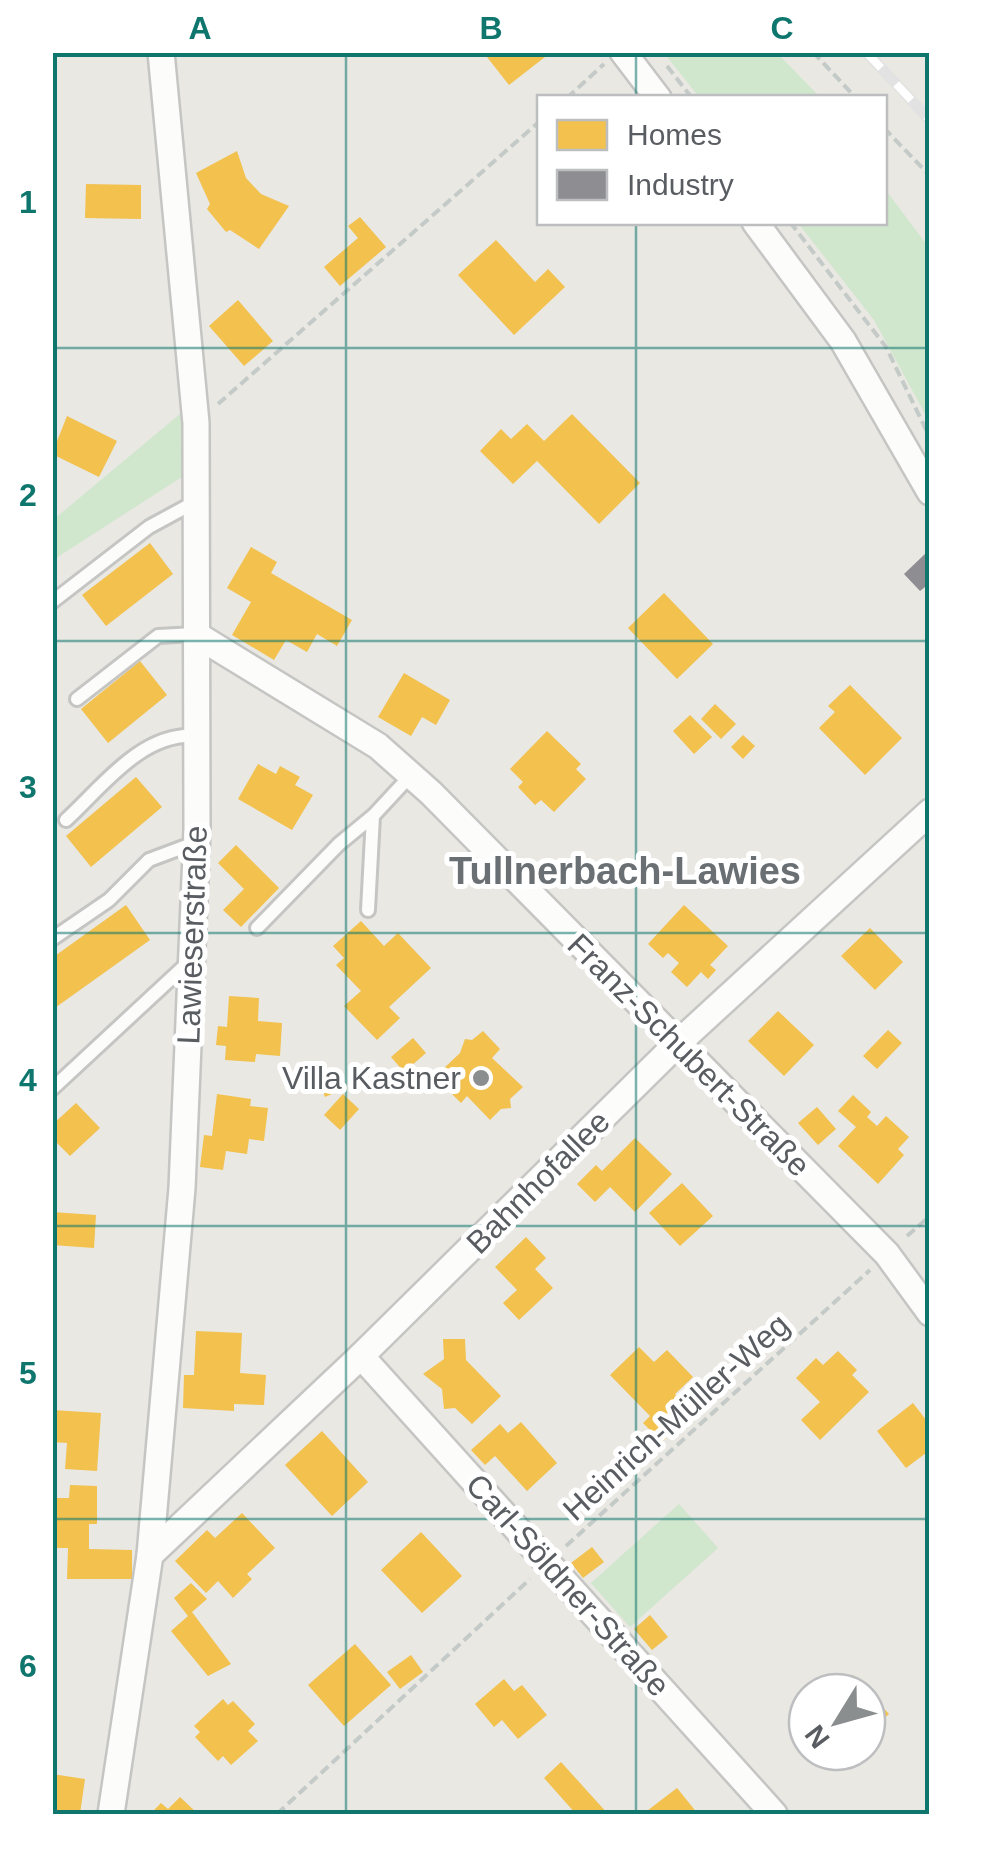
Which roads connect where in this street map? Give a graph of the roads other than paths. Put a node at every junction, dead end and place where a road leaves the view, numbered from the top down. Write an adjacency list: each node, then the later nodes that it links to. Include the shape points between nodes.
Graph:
1 (161, 52): 6 (street, Lawieserstraße, via 196,423)
2 (614, 58): 3 (street)
3 (655, 95)
4 (758, 225): 5 (street, via 844,342)
5 (930, 492)
6 (196, 502): 7 (lane, via 149,528); 8 (street, Lawieserstraße)
7 (52, 602)
8 (195, 634): 9 (lane, via 158,636); 10 (street, Lawieserstraße); 11 (street, Franz-Schubert-Straße, via 378,746)
9 (78, 698)
10 (196, 736): 14 (lane, via 151,743); 15 (street, Lawieserstraße)
11 (410, 774): 13 (lane); 20 (street, Franz-Schubert-Straße)
12 (930, 812): 20 (street, Bahnhofallee)
13 (373, 816): 16 (lane); 17 (lane)
14 (66, 820)
15 (196, 842): 18 (lane, via 149,860 109,900); 19 (street, Lawieserstraße)
16 (368, 910)
17 (258, 928)
18 (52, 940)
19 (192, 959): 21 (lane); 24 (street, Lawieserstraße, via 182,1188)
20 (678, 1044): 22 (street, Franz-Schubert-Straße, via 887,1254); 23 (street, Bahnhofallee)
21 (52, 1089)
22 (930, 1312)
23 (362, 1356): 24 (street, Bahnhofallee); 26 (street, Carl-Söldner-Straße)
24 (150, 1555): 25 (street, Lawieserstraße)
25 (111, 1814)
26 (774, 1814)

